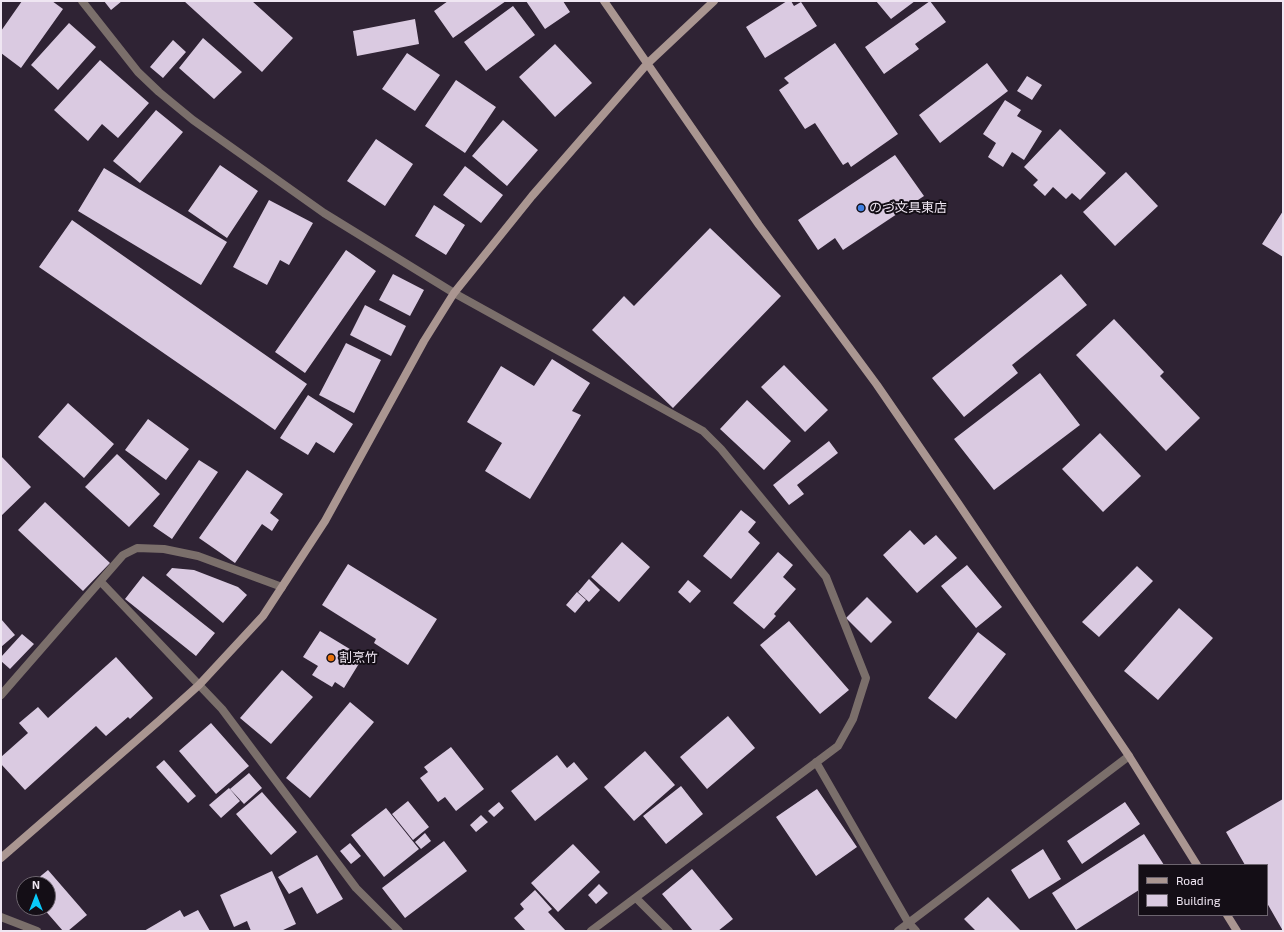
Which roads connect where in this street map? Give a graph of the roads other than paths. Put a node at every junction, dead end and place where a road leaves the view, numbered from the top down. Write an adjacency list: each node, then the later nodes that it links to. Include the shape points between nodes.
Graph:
1 (82, 1): 5 (street, via 138,72 193,120 324,213)
2 (604, 1): 4 (street)
3 (714, 1): 4 (street)
4 (648, 64): 5 (street, via 532,196); 10 (street, via 759,225 877,385)
5 (454, 293): 7 (street, via 424,341 326,521); 11 (street, via 703,432 826,577 866,678 853,720 838,746)
6 (101, 582): 7 (street, via 123,555 137,548 164,549 198,556); 8 (street); 9 (street)
7 (282, 587): 8 (street, via 264,616)
8 (199, 685): 12 (street); 19 (street, via 222,709 356,888)
9 (1, 695)
10 (1129, 756): 13 (street); 17 (street)
11 (816, 762): 14 (street); 17 (street)
12 (1, 858)
13 (1195, 864)
14 (636, 898): 20 (street); 21 (street)
15 (1228, 916): 24 (street)
16 (1, 917): 18 (street)
17 (908, 922): 22 (street); 23 (street)
18 (37, 931)
19 (399, 931)
20 (591, 931)
21 (669, 931)
22 (898, 931)
23 (916, 931)
24 (1237, 931)

